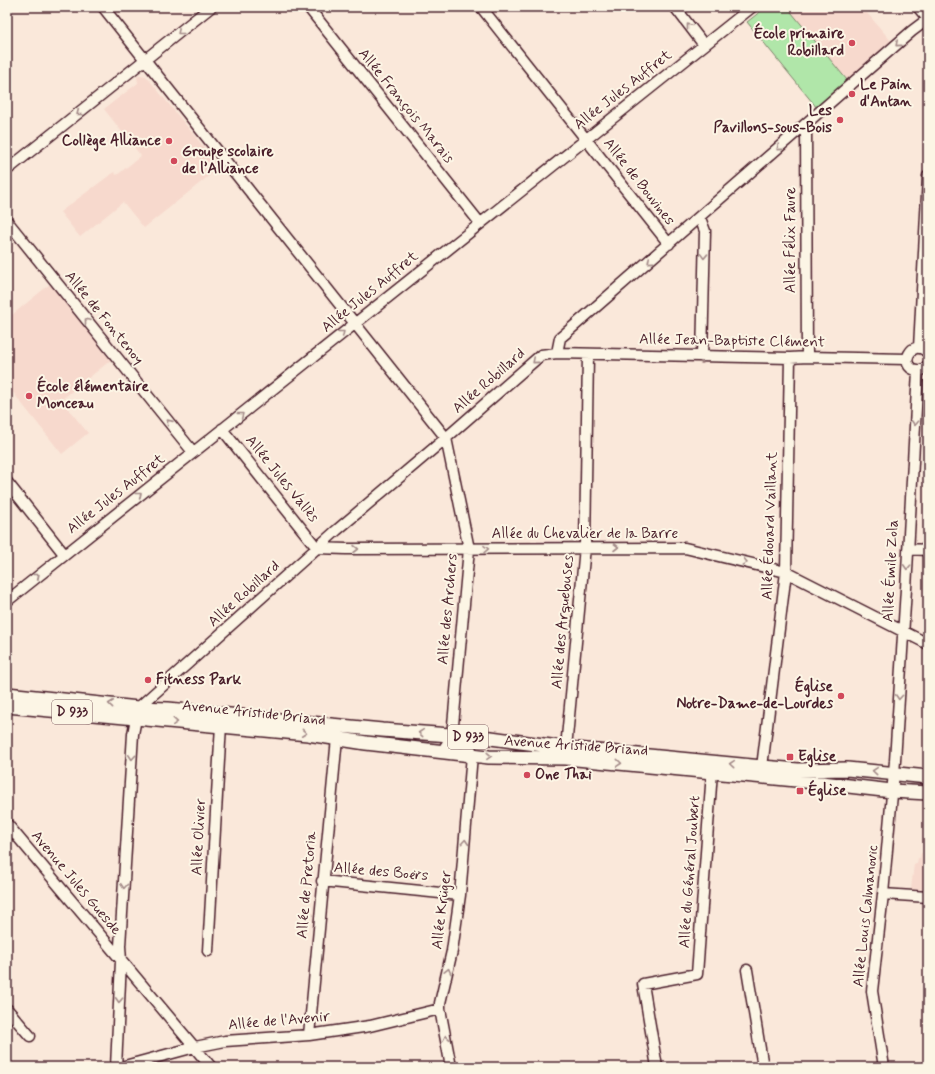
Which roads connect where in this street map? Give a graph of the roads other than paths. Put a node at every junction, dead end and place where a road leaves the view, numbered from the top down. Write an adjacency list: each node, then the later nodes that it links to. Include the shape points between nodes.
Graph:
1 (103, 7): 10 (street)
2 (211, 7): 10 (street, one-way to 10)
3 (308, 7): 17 (street, Allée François Marais)
4 (481, 7): 12 (street, Allée de Bouvines)
5 (674, 7): 9 (street, one-way to 5)
6 (752, 7): 9 (street, Allée Jules Auffret)
7 (918, 7): 8 (street)
8 (928, 19): 11 (street, one-way to 11)
9 (704, 45): 12 (street, Allée Jules Auffret)
10 (145, 60): 13 (street, one-way to 13); 19 (street)
11 (806, 124): 15 (street, one-way to 15); 23 (street, Allée Félix Faure)
12 (586, 138): 17 (street, Allée Jules Auffret); 18 (street, Allée de Bouvines)
13 (7, 170)
14 (928, 176): 20 (street)
15 (700, 218): 18 (street); 24 (street, one-way to 24, via 705,231)
16 (7, 221): 30 (street, Allée de Fontenoy, one-way to 16)
17 (480, 223): 19 (street, Allée Jules Auffret)
18 (669, 244): 21 (street, one-way to 21, via 560,338)
19 (355, 323): 28 (street, Allée Jules Auffret, one-way to 19); 29 (street)
20 (925, 351): 26 (street, via 912,350)
21 (557, 353): 22 (street, Allée Jean-Baptiste Clément); 29 (street, Allée Robillard, one-way to 29, via 541,355)
22 (588, 355): 24 (street, Allée Jean-Baptiste Clément); 32 (street, Allée des Arquebuses)
23 (807, 356): 25 (street, Allée Jean-Baptiste Clément); 26 (street, Allée Jean-Baptiste Clément)
24 (702, 357): 25 (street, Allée Jean-Baptiste Clément)
25 (790, 358): 38 (street, Allée Édouard Vaillant)
26 (907, 359): 27 (street, via 911,368)
27 (925, 369): 35 (street, Allée Émile Zola, one-way to 35)
28 (222, 429): 30 (street, Allée Jules Auffret); 33 (street, Allée Jules Vallès)
29 (446, 438): 33 (street, Allée Robillard); 34 (street, Allée des Archers)
30 (193, 452): 37 (street, Allée Jules Auffret, one-way to 30)
31 (7, 482): 37 (street)
32 (585, 547): 34 (street, Allée du Chevalier de la Barre, one-way to 32); 38 (street, Allée du Chevalier de la Barre, one-way to 38, via 685,548); 48 (street, Allée des Arquebuses)
33 (317, 548): 34 (street, Allée du Chevalier de la Barre, one-way to 34); 44 (street, Allée Robillard)
34 (469, 549): 46 (street, Allée des Archers)
35 (908, 549): 36 (street); 40 (street, Allée Émile Zola, one-way to 40)
36 (928, 550)
37 (64, 554): 39 (street, Allée Jules Auffret, one-way to 37)
38 (786, 572): 40 (street, Allée du Chevalier de la Barre); 51 (street, Allée Édouard Vaillant)
39 (7, 601)
40 (903, 631): 41 (street, Allée du Chevalier de la Barre); 53 (street, Allée Émile Zola, one-way to 53)
41 (928, 644)
42 (7, 694): 44 (main road, Avenue Aristide Briand / D 933, one-way to 42)
43 (7, 706): 44 (main road, Avenue Aristide Briand / D 933)
44 (137, 713): 45 (main road, Avenue Aristide Briand / D 933, one-way to 45); 46 (main road, Avenue Aristide Briand / D 933, one-way to 44, via 168,709); 63 (street, one-way to 63, via 133,734 123,888)
45 (221, 725): 47 (main road, Avenue Aristide Briand / D 933, one-way to 47); 62 (street, Allée Olivier)
46 (452, 736): 48 (main road, Avenue Aristide Briand / D 933, via 491,738); 49 (street); 50 (street, via 470,746)
47 (337, 738): 49 (main road, Avenue Aristide Briand / D 933); 58 (street, Allée de Pretoria)
48 (566, 748): 51 (main road, Avenue Aristide Briand / D 933, one-way to 48)
49 (442, 752): 50 (main road, Avenue Aristide Briand / D 933)
50 (472, 755): 52 (main road, Avenue Aristide Briand / D 933, one-way to 52, via 566,758); 60 (street, Allée Krüger, one-way to 50)
51 (762, 767): 53 (main road, Avenue Aristide Briand / D 933, one-way to 51)
52 (712, 772): 55 (main road, Avenue Aristide Briand / D 933); 74 (street, Allée du Général Joubert, via 698,974 643,984)
53 (894, 773): 54 (main road, Avenue Aristide Briand / D 933); 55 (street, Allée Émile Zola)
54 (928, 777)
55 (892, 791): 56 (main road, Avenue Aristide Briand / D 933); 59 (street, Allée Louis Calmanovic)
56 (928, 793)
57 (9, 831): 63 (street, Avenue Jules Guesde)
58 (322, 881): 60 (street, Allée des Boërs); 67 (street, Allée de Pretoria)
59 (883, 894): 61 (street); 76 (street, Allée Louis Calmanovic, via 872,991)
60 (460, 895): 66 (street, Allée Krüger, one-way to 60)
61 (928, 897)
62 (208, 951)
63 (121, 962): 69 (street, Avenue Jules Guesde); 70 (street, one-way to 70)
64 (747, 970): 75 (street)
65 (7, 1009): 68 (street)
66 (440, 1009): 67 (street, Allée de l'Avenir, via 370,1026); 73 (street, Allée Krüger, one-way to 66)
67 (309, 1035): 69 (street, Allée de l'Avenir, via 225,1041)
68 (30, 1036)
69 (195, 1047): 71 (street, Allée de l'Avenir); 72 (street, Avenue Jules Guesde)
70 (116, 1067)
71 (121, 1067)
72 (211, 1067)
73 (451, 1067)
74 (657, 1067)
75 (763, 1067)
76 (884, 1067)

